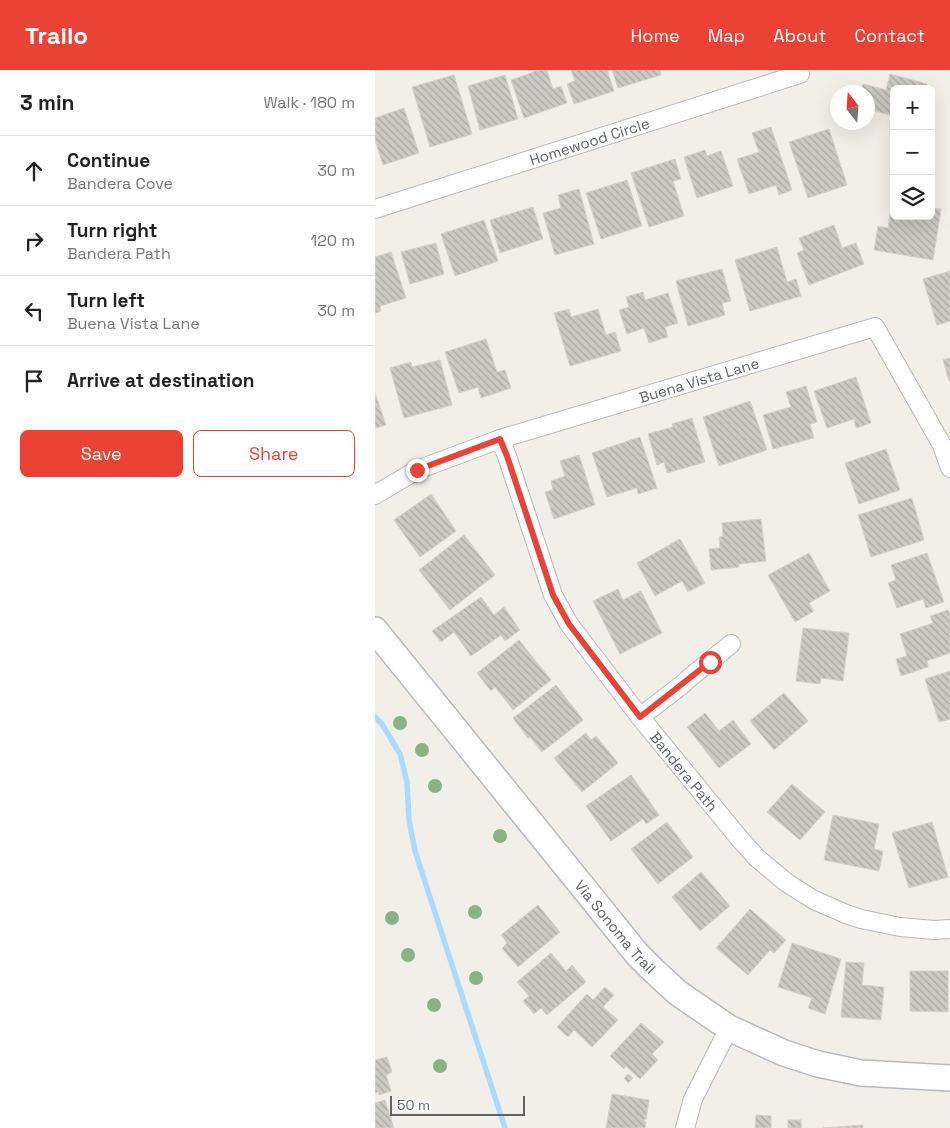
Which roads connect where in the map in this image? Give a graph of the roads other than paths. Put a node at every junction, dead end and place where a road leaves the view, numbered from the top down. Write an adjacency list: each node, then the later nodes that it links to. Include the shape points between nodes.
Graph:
1 (799, 70): 2 (street, Homewood Circle, via 800,74)
2 (375, 209)
3 (500, 439): 4 (street, Buena Vista Lane, via 875,327 942,445); 5 (street, Buena Vista Lane, via 417,470); 8 (street, Bandera Path, via 559,608)
4 (950, 468)
5 (375, 495)
6 (375, 630): 10 (street, Via Sonoma Trail, via 637,954 678,993)
7 (731, 644): 8 (street)
8 (640, 717): 9 (street, Bandera Path, via 739,838 787,883 814,900 861,919 900,928)
9 (950, 929)
10 (729, 1028): 11 (street, Via Sonoma Trail, via 784,1053 818,1064 861,1073); 12 (street, via 693,1099)
11 (950, 1078)
12 (685, 1128)

